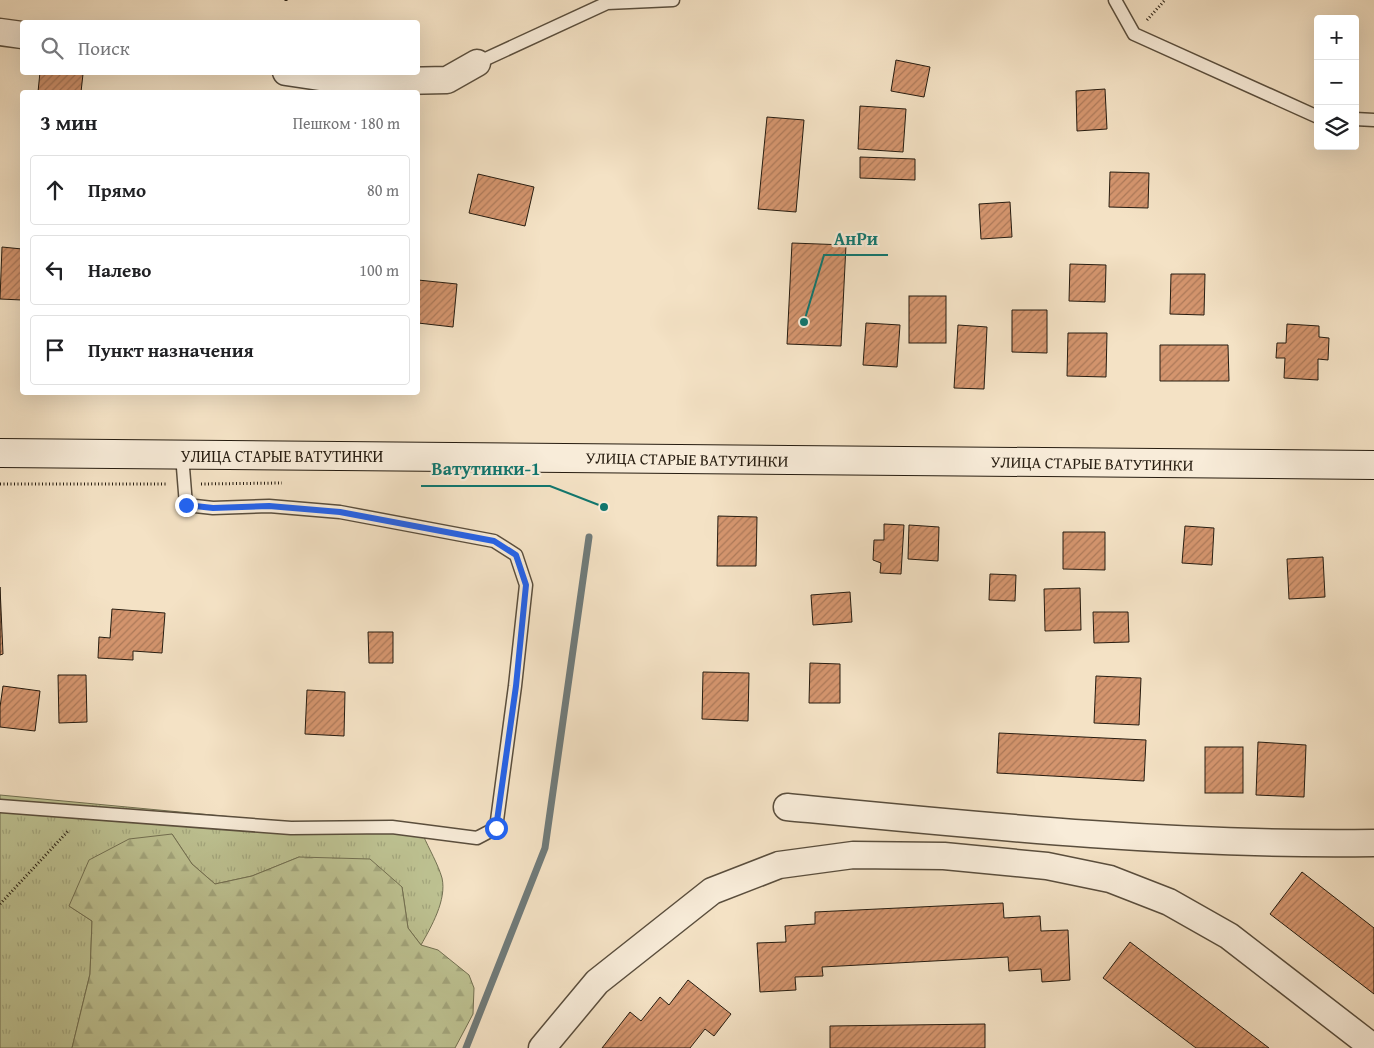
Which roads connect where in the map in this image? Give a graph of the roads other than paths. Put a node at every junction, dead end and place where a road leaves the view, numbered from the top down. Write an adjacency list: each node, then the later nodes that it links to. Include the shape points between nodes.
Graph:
1 (673, 0): 5 (lane, via 607,3)
2 (1115, 0): 7 (lane, via 1134,34)
3 (0, 32): 4 (street)
4 (20, 35)
5 (477, 63): 6 (street, via 447,80 353,82)
6 (306, 75)
7 (1314, 114)
8 (1359, 119): 9 (lane)
9 (1374, 120)
10 (0, 453): 11 (main road, УЛИЦА СТАРЫЕ ВАТУТИНКИ)
11 (182, 455): 12 (main road, УЛИЦА СТАРЫЕ ВАТУТИНКИ); 13 (lane, via 186,505 213,508 269,506 340,512 494,541 516,555 526,585 496,828 477,838 392,827 291,828)
12 (1374, 465)
13 (0, 806)
14 (787, 807): 15 (street, via 980,826 1230,842)
15 (1374, 843)
16 (542, 1048): 17 (street, via 597,982 712,890 779,865 862,855 944,856 1047,866 1110,879 1169,902 1228,936)
17 (1374, 1048)

